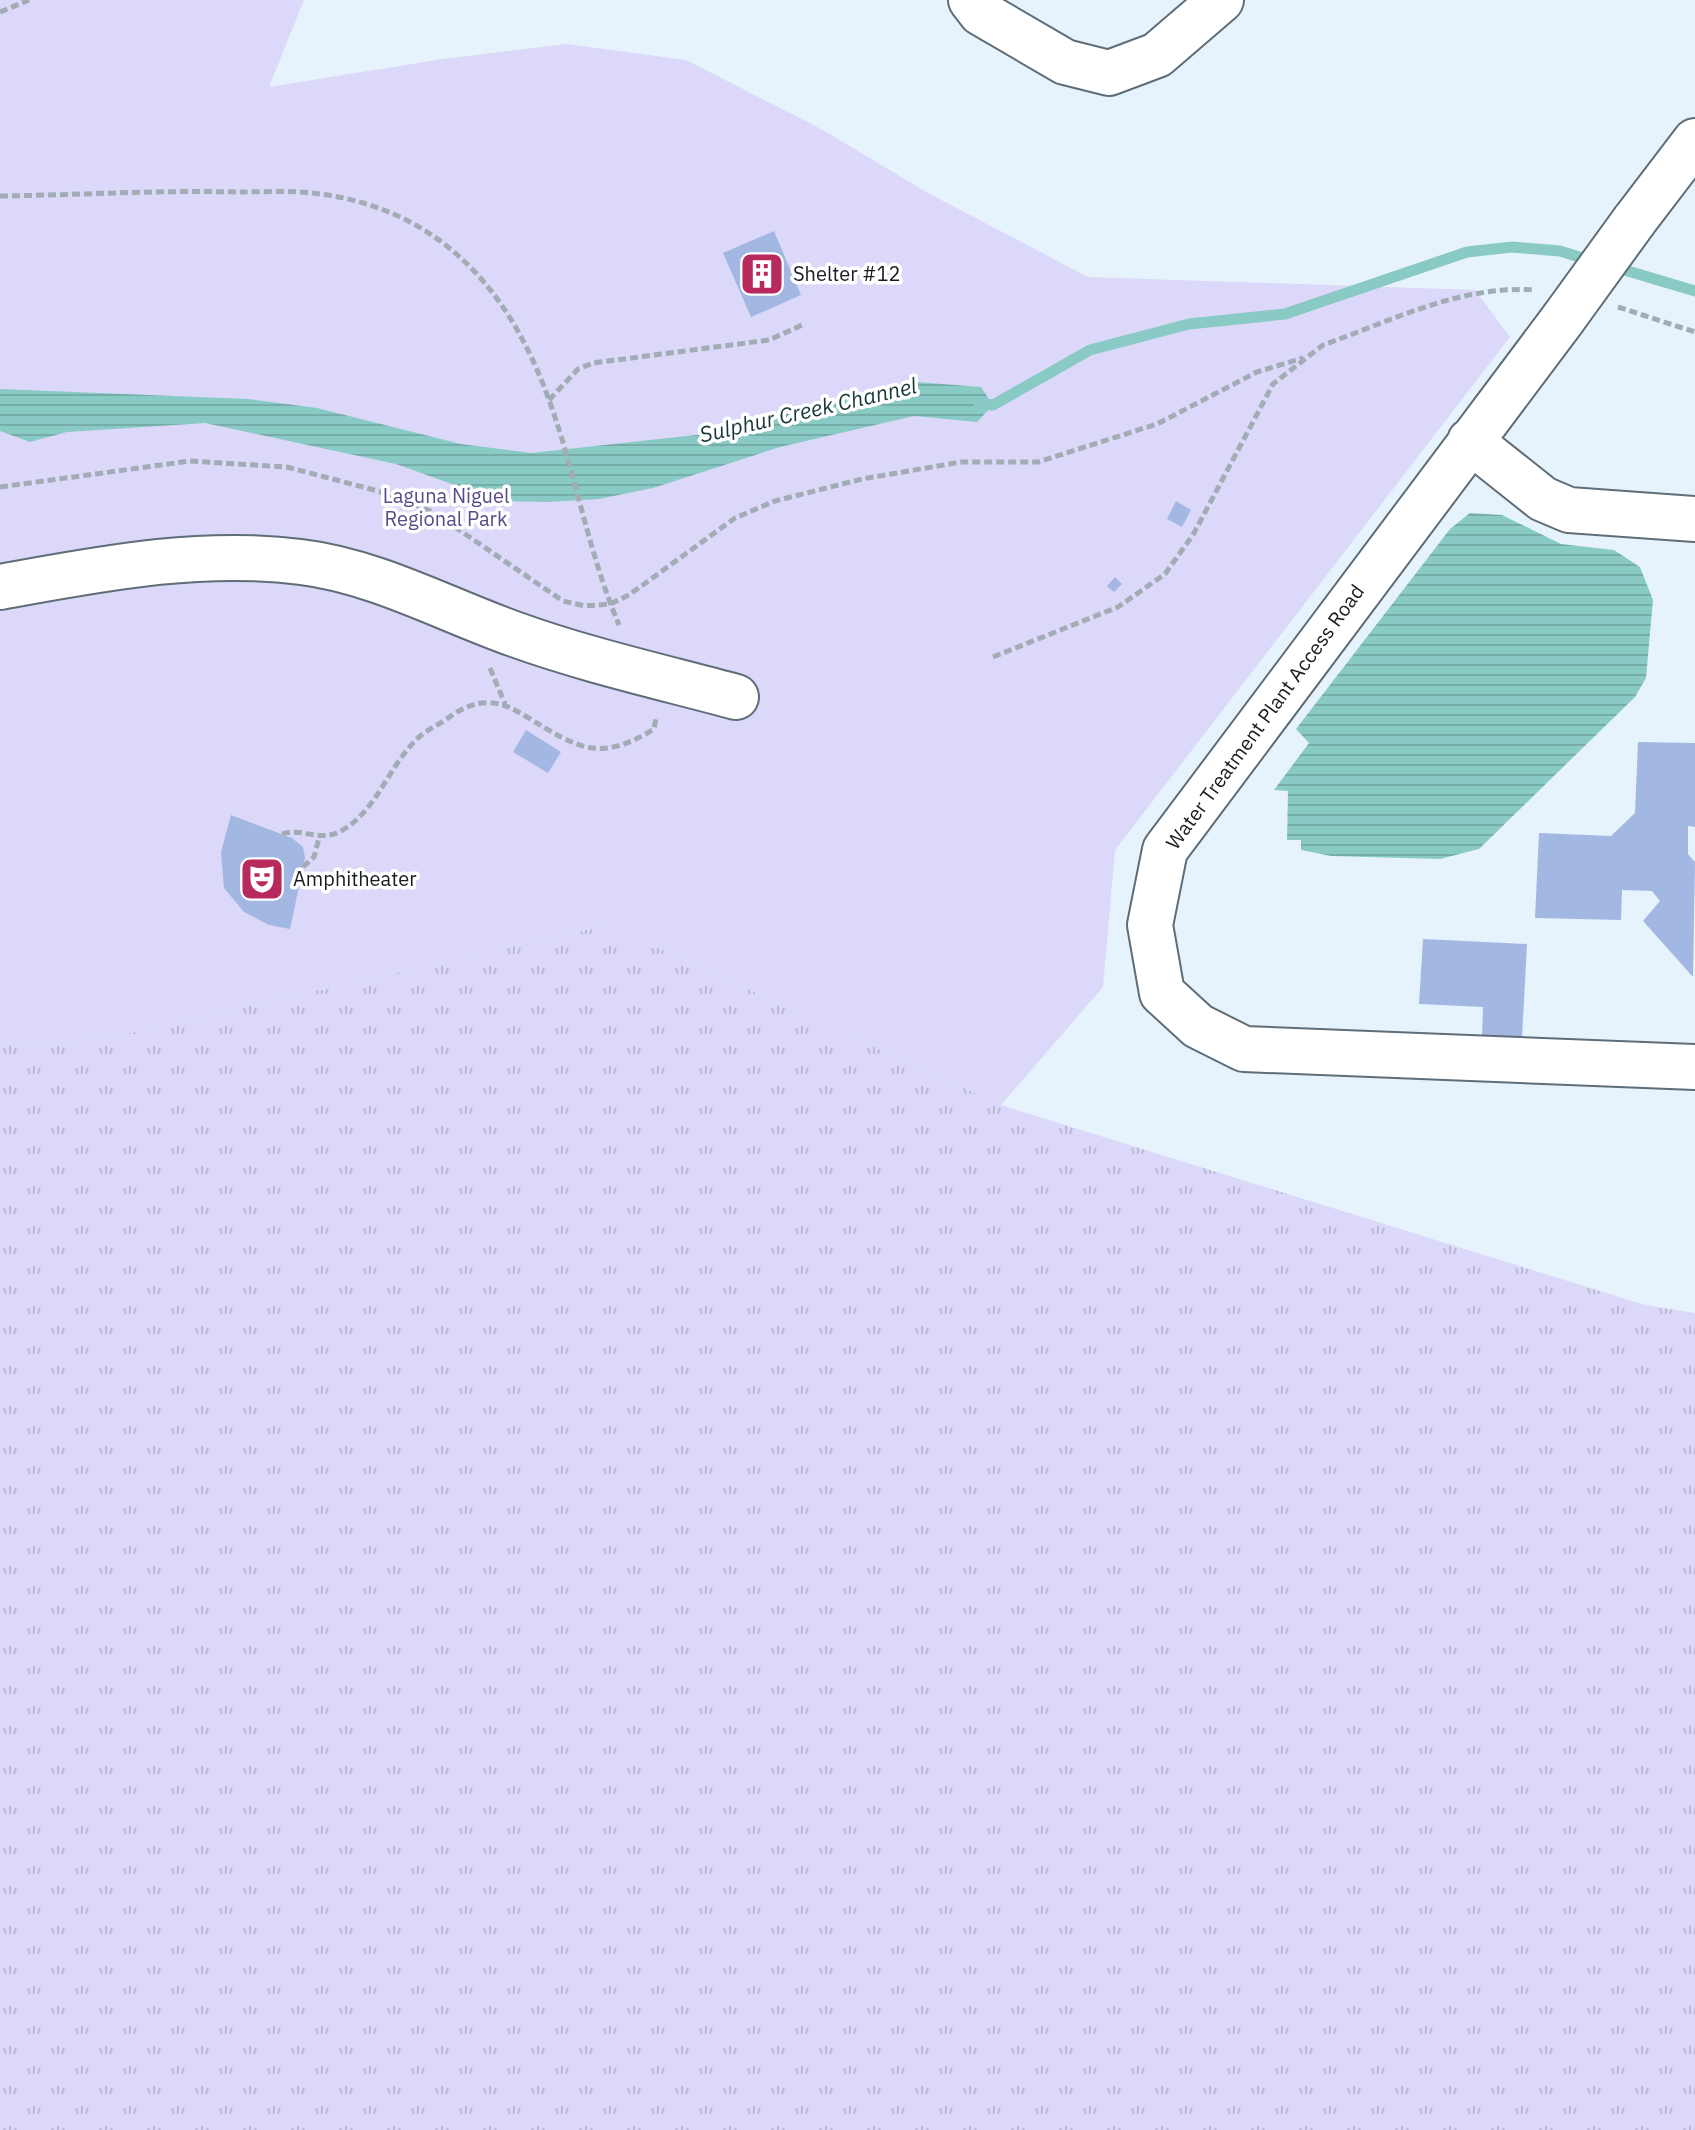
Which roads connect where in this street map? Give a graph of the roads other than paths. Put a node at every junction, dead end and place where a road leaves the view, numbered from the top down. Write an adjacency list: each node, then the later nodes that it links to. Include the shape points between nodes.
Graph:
1 (971, 0): 2 (lane, via 981,13 1065,62 1109,73 1157,55)
2 (1221, 0)
3 (1695, 141): 4 (lane, Water Treatment Plant Access Road, bridge, via 1634,221 1553,305)
4 (1470, 441): 5 (lane, via 1543,499 1569,510); 8 (lane, Water Treatment Plant Access Road, via 1165,850 1150,925 1162,993 1198,1026 1244,1049)
5 (1693, 528)
6 (0, 587): 7 (lane, via 176,560 303,562 364,576 516,635)
7 (736, 697)
8 (1695, 1067)

